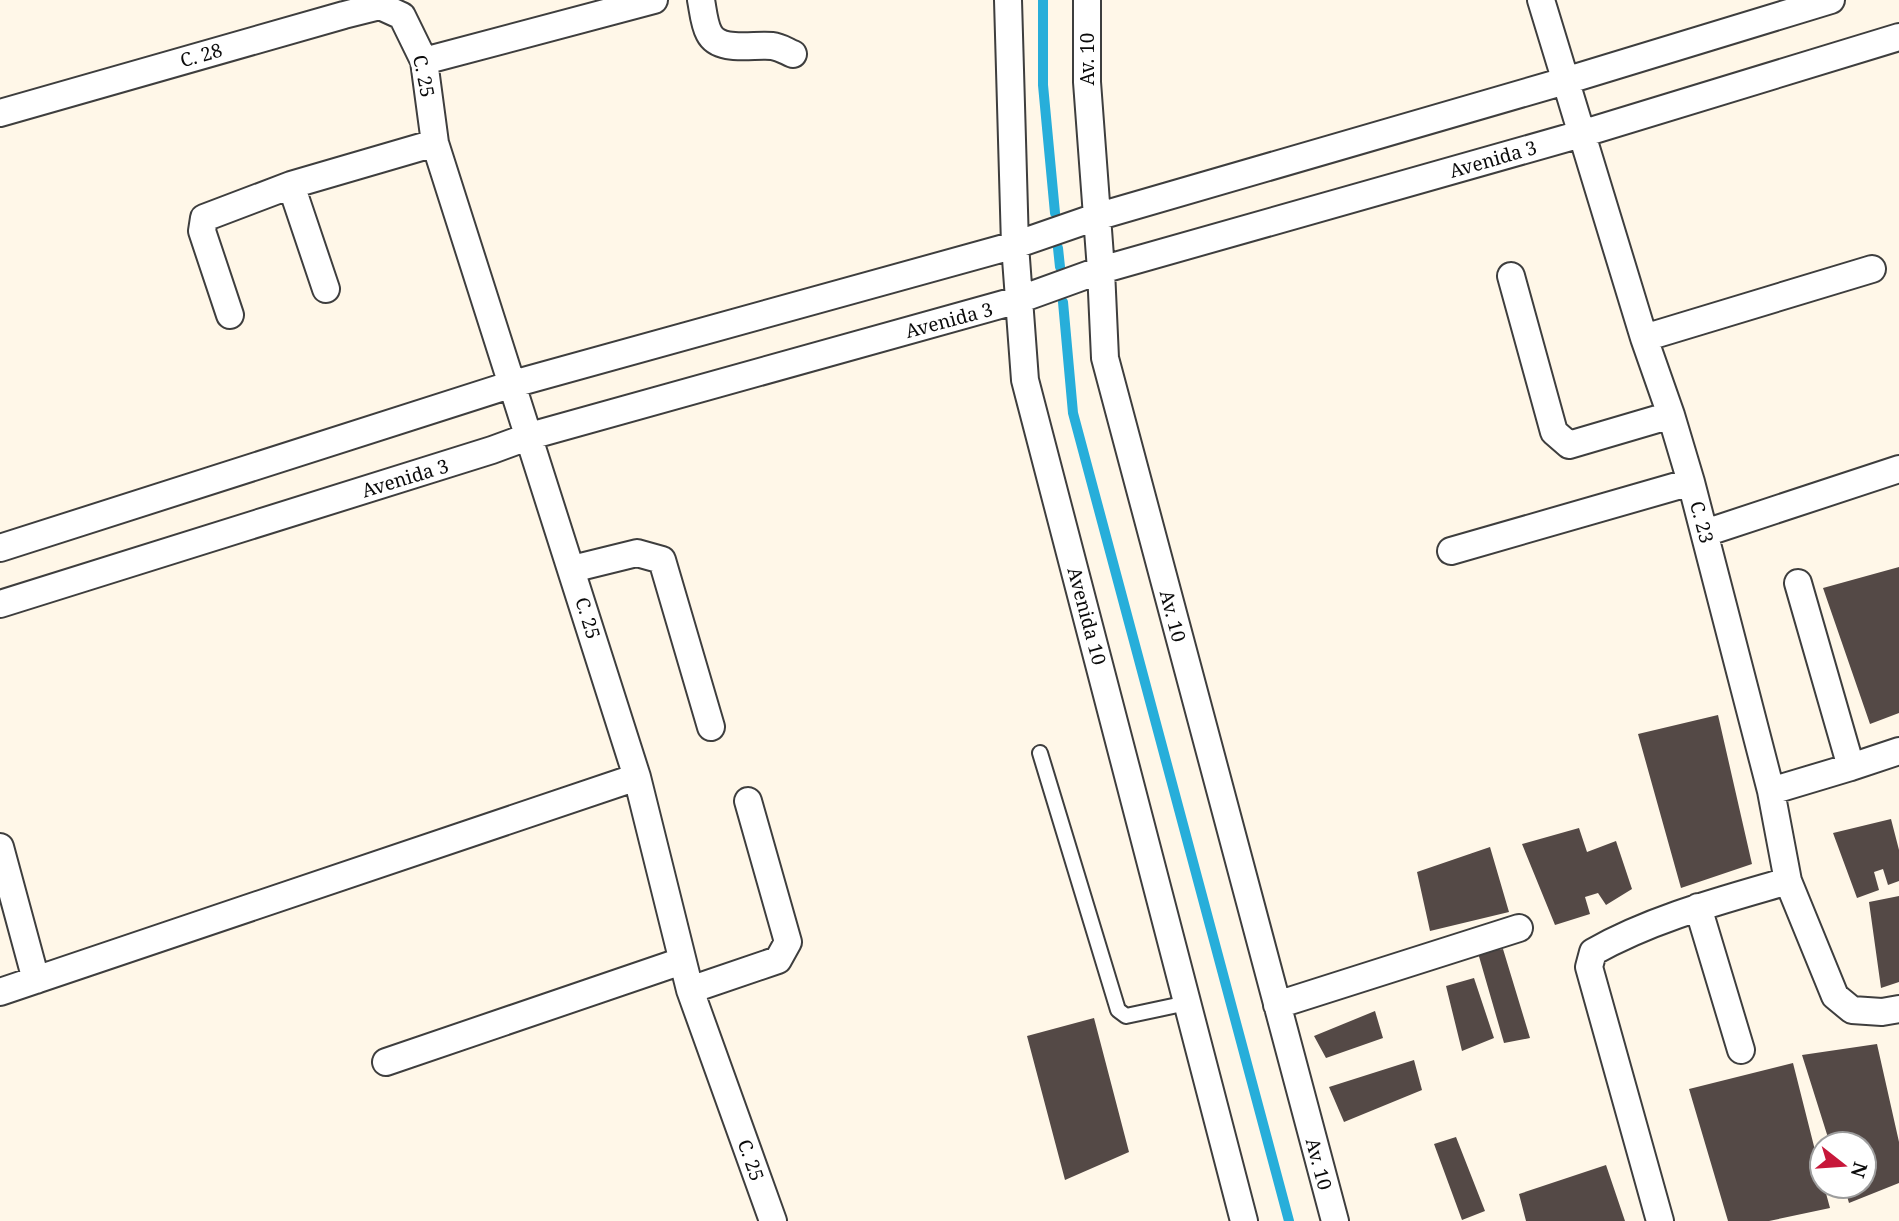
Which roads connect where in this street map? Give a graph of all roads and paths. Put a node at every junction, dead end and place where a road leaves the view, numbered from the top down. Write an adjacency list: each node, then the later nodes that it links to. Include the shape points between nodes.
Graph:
1 (654, 0): 10 (street)
2 (701, 0): 9 (street, via 709,34 719,43 776,46)
3 (1008, 0): 17 (street, Avenida 10)
4 (1087, 0): 16 (street, Av. 10)
5 (1541, 0): 11 (street, C. 23)
6 (1831, 0): 11 (street)
7 (402, 16): 10 (street, C. 25); 12 (street, C. 28, via 380,6)
8 (1899, 37): 13 (street, Avenida 3)
9 (793, 54)
10 (424, 61): 14 (street, C. 25)
11 (1565, 81): 13 (street, C. 23); 16 (street)
12 (0, 113)
13 (1581, 134): 18 (street, Avenida 3); 24 (street, C. 23)
14 (435, 143): 15 (street); 25 (street, C. 25)
15 (291, 185): 21 (street); 23 (street, via 204,219 202,231)
16 (1096, 217): 17 (street); 18 (street, Av. 10)
17 (1015, 245): 22 (street, Avenida 10); 25 (street)
18 (1101, 270): 22 (street, Avenida 3); 52 (street, Av. 10, via 1105,358)
19 (1872, 270): 24 (street)
20 (1511, 276): 26 (street, via 1554,432 1569,445)
21 (326, 289)
22 (1018, 300): 27 (street, Avenida 3); 51 (street, Avenida 10, via 1025,380)
23 (230, 315)
24 (1644, 338): 26 (street, C. 23)
25 (513, 384): 27 (street, C. 25); 31 (street)
26 (1671, 415): 29 (street, C. 23)
27 (530, 436): 33 (street, C. 25); 35 (street, Avenida 3)
28 (1899, 469): 30 (street)
29 (1691, 482): 30 (street, C. 23); 32 (street)
30 (1705, 533): 41 (street, C. 23)
31 (0, 548)
32 (1451, 551)
33 (572, 569): 36 (street, via 637,553 662,560); 40 (street, C. 25)
34 (1798, 583): 39 (street)
35 (0, 604)
36 (711, 727)
37 (1899, 751): 39 (street)
38 (1040, 752): 51 (lane, via 1118,1010 1126,1016)
39 (1852, 767): 41 (street)
40 (637, 776): 47 (street, C. 25); 48 (street)
41 (1771, 791): 44 (street, C. 23)
42 (748, 801): 49 (street, via 788,942 778,960)
43 (0, 847): 48 (street)
44 (1788, 881): 45 (street); 53 (street, C. 23, via 1835,996 1852,1010)
45 (1698, 907): 54 (street); 59 (street, via 1593,951 1589,967)
46 (1519, 929): 52 (street)
47 (682, 961): 49 (street, C. 25); 55 (street)
48 (36, 980): 50 (street)
49 (690, 990): 56 (street, C. 25)
50 (0, 992)
51 (1187, 1003): 57 (street, Avenida 10)
52 (1277, 1005): 58 (street, Av. 10)
53 (1891, 1011)
54 (1741, 1050)
55 (386, 1062)
56 (773, 1221)
57 (1244, 1221)
58 (1335, 1221)
59 (1660, 1221)

